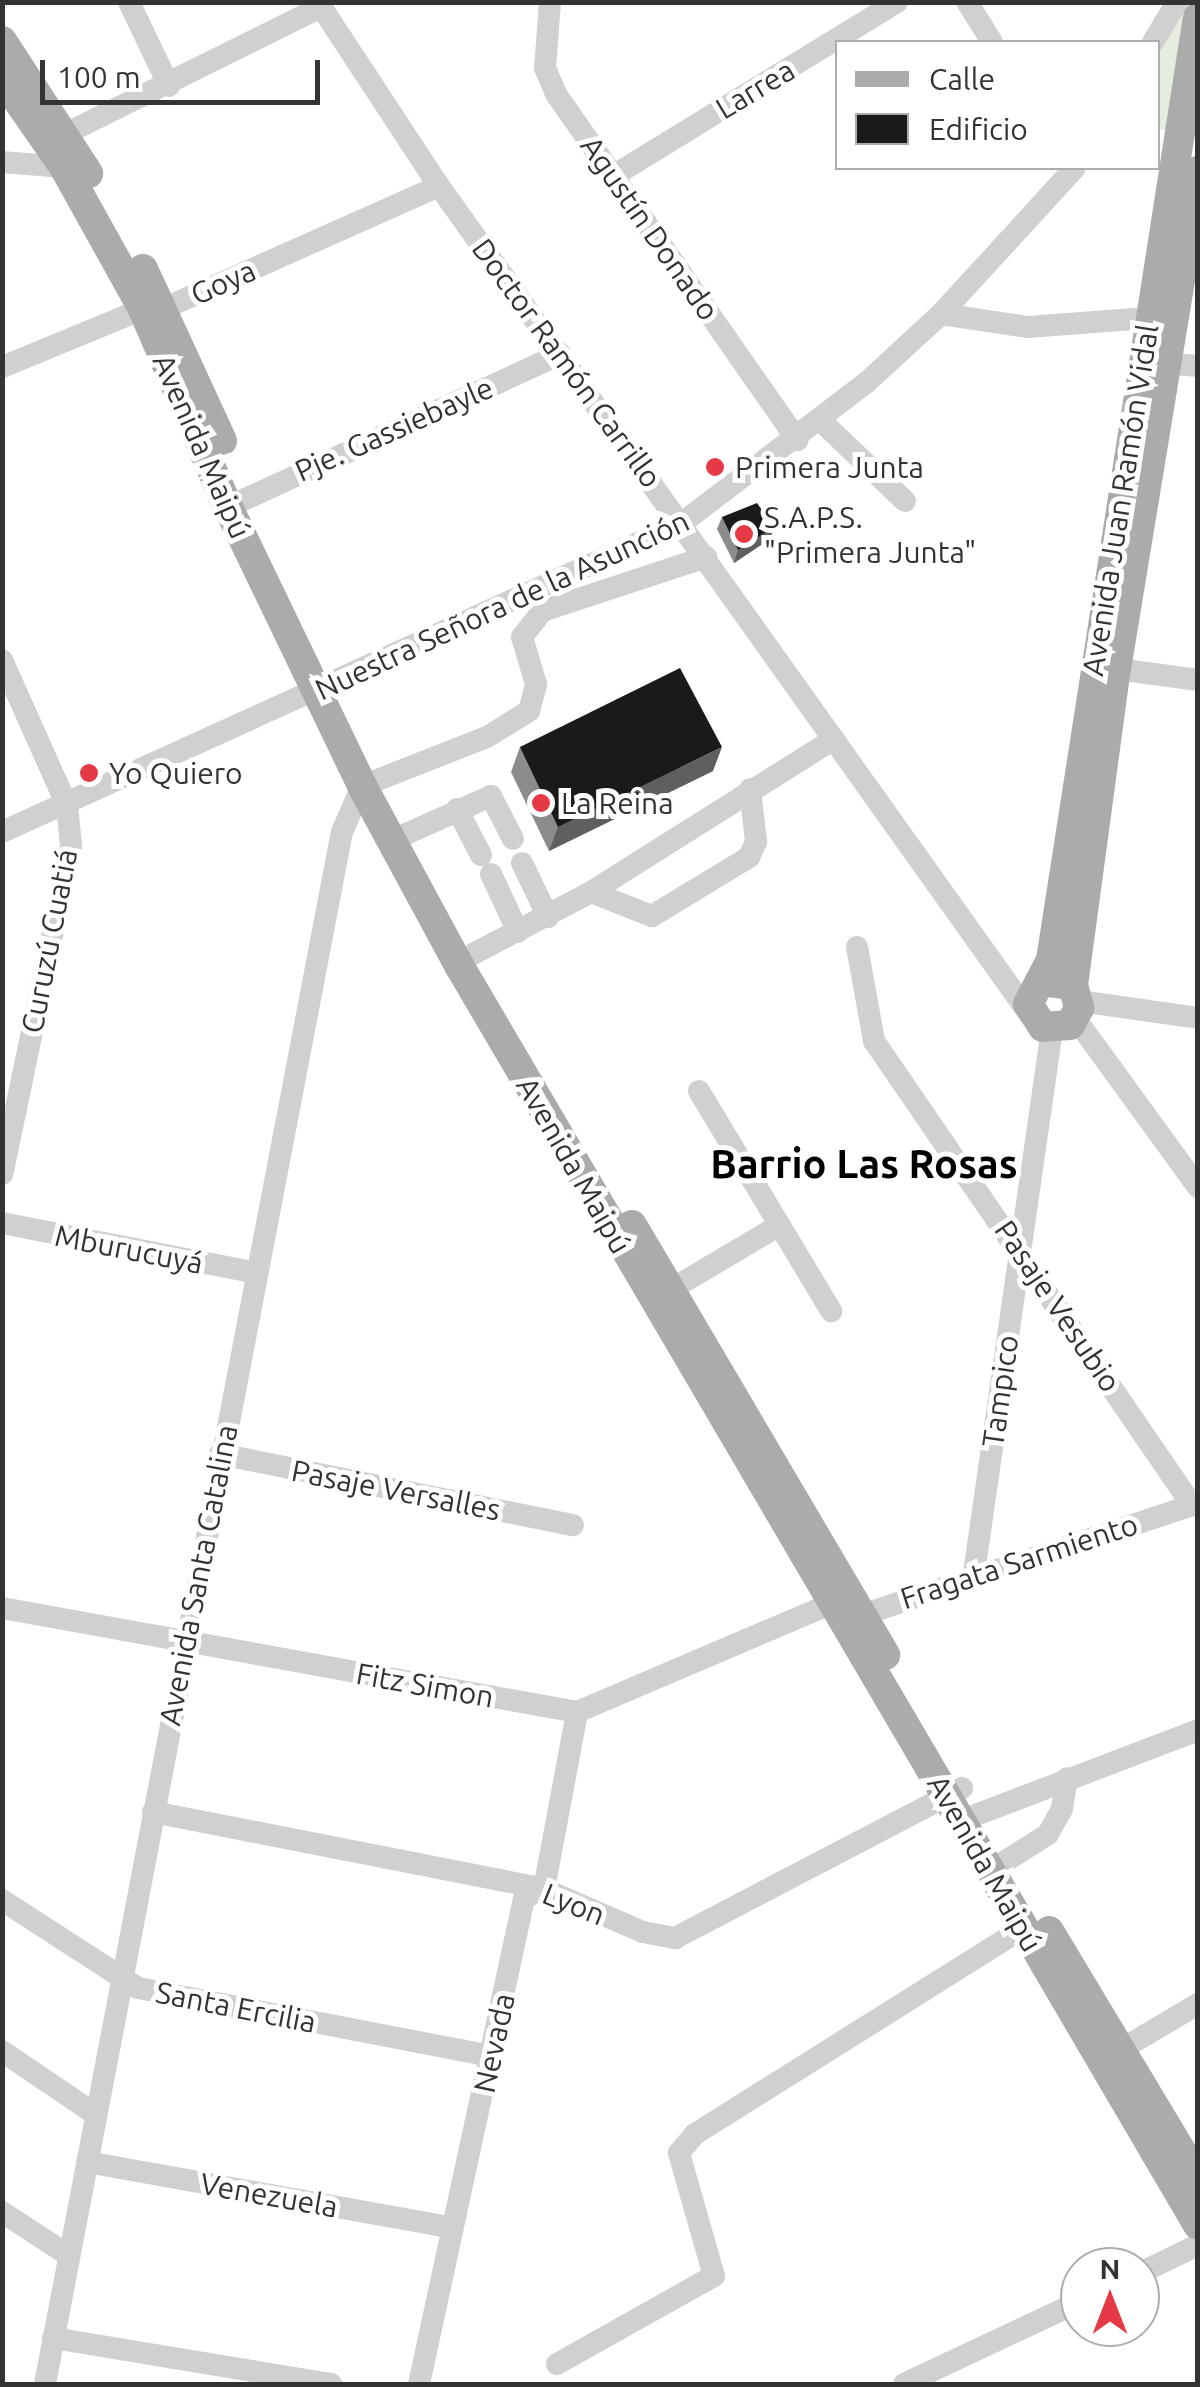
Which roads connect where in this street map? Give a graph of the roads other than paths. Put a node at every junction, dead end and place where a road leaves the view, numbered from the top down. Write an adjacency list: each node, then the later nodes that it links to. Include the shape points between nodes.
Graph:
1 (130, 2): 14 (street)
2 (550, 2): 20 (street, Agustín Donado, via 545,68)
3 (898, 2): 9 (street, Larrea)
4 (968, 2): 10 (street)
5 (1176, 2): 11 (street)
6 (319, 5): 14 (street); 21 (street, Doctor Ramón Carrillo)
7 (1198, 17): 17 (main road, Avenida Juan Ramón Vidal)
8 (835, 40): 20 (street, Larrea)
9 (836, 40)
10 (991, 40)
11 (1154, 40)
12 (2, 41): 15 (main road, Avenida Maipú)
13 (2, 78): 18 (main road, Avenida Maipú)
14 (169, 86): 15 (street)
15 (67, 133): 18 (street); 22 (main road, Avenida Maipú)
16 (2, 162): 18 (street)
17 (1182, 164): 24 (main road, Avenida Juan Ramón Vidal); 26 (main road, Avenida Juan Ramón Vidal)
18 (64, 167): 22 (main road, Avenida Maipú)
19 (1070, 170): 23 (street, Nuestra Señora de la Asunción)
20 (613, 176): 30 (street, Agustín Donado)
21 (439, 186): 22 (street, Goya); 25 (street, Doctor Ramón Carrillo)
22 (154, 308): 28 (street, Goya); 31 (main road, Avenida Maipú)
23 (940, 314): 24 (street, via 1028,328); 29 (street, Nuestra Señora de la Asunción)
24 (1148, 318): 26 (main road, Avenida Juan Ramón Vidal)
25 (561, 354): 31 (street, Pje. Gassiebayle); 33 (street, Doctor Ramón Carrillo)
26 (1154, 362): 27 (street); 38 (main road, Avenida Juan Ramón Vidal)
27 (1198, 366)
28 (2, 367)
29 (821, 421): 30 (street, Nuestra Señora de la Asunción); 32 (street)
30 (798, 440): 33 (street, Nuestra Señora de la Asunción)
31 (236, 501): 40 (main road, Avenida Maipú)
32 (906, 501)
33 (682, 524): 34 (street, Doctor Ramón Carrillo); 35 (street, Nuestra Señora de la Asunción)
34 (706, 557): 36 (street, via 636,584 556,602 533,617); 41 (street, Doctor Ramón Carrillo)
35 (507, 605): 36 (street); 40 (street, Nuestra Señora de la Asunción)
36 (522, 637): 42 (street, via 537,694 530,711 487,737)
37 (2, 660): 44 (street, Curuzú Cuatiá)
38 (1105, 668): 39 (street); 55 (main road, Avenida Juan Ramón Vidal); 55 (main road, Avenida Juan Ramón Vidal, via 1050,960 1029,995)
39 (1198, 680)
40 (326, 689): 42 (main road, Avenida Maipú); 44 (street, Nuestra Señora de la Asunción)
41 (834, 738): 43 (street); 55 (street, Doctor Ramón Carrillo)
42 (370, 782): 47 (main road, Avenida Maipú); 63 (street, Avenida Santa Catalina, via 335,860); 64 (main road, Avenida Maipú)
43 (750, 789): 50 (street); 50 (street, via 756,842 749,857 652,916)
44 (67, 805): 46 (street, Nuestra Señora de la Asunción); 58 (street, Curuzú Cuatiá, via 71,845)
45 (457, 809): 47 (street); 48 (street, via 491,796); 52 (street)
46 (2, 832)
47 (406, 834): 54 (main road, Avenida Maipú)
48 (513, 839)
49 (522, 863): 51 (street)
50 (592, 892): 51 (street)
51 (548, 916): 52 (street)
52 (518, 932): 54 (street)
53 (857, 947): 62 (street, Pasaje Vesubio, via 874,1041)
54 (474, 954): 64 (main road, Avenida Maipú)
55 (1062, 1010): 56 (street); 59 (street, Doctor Ramón Carrillo); 62 (street, Tampico)
56 (1198, 1018)
57 (699, 1091): 61 (street)
58 (2, 1174)
59 (1198, 1187)
60 (2, 1224): 63 (street, Mburucuyá)
61 (778, 1226): 64 (street); 65 (street)
62 (1021, 1249): 67 (street, Pasaje Vesubio); 69 (street, Tampico)
63 (256, 1273): 66 (street, Avenida Santa Catalina)
64 (662, 1294): 71 (main road, Avenida Maipú)
65 (831, 1311)
66 (220, 1454): 68 (street, Pasaje Versalles); 72 (street, Avenida Santa Catalina)
67 (1195, 1504): 69 (street, Fragata Sarmiento)
68 (574, 1525)
69 (974, 1573): 71 (street, Fragata Sarmiento)
70 (2, 1608): 72 (street, Fitz Simon)
71 (844, 1614): 73 (street); 76 (main road, Avenida Maipú)
72 (186, 1643): 73 (street, Fitz Simon); 77 (street, Avenida Santa Catalina)
73 (577, 1712): 79 (street, Nevada)
74 (1198, 1730): 75 (street, Lyon)
75 (1067, 1778): 76 (street, Lyon); 78 (street, via 1062,1809 1048,1834)
76 (962, 1804): 78 (main road, Avenida Maipú); 79 (street, Lyon, via 675,1938 643,1932)
77 (153, 1812): 79 (street, Lyon); 82 (street, Avenida Santa Catalina)
78 (998, 1866): 81 (main road, Avenida Maipú); 85 (main road, Avenida Maipú)
79 (544, 1889): 86 (street, Nevada, via 524,1898)
80 (2, 1900): 82 (street, Santa Ercilia)
81 (1023, 1928): 85 (main road, Avenida Maipú); 98 (street, via 695,2134 679,2153 714,2276)
82 (119, 1981): 86 (street, Santa Ercilia); 87 (street, Avenida Santa Catalina)
83 (1198, 2004): 85 (street)
84 (2, 2051): 87 (street)
85 (1111, 2055): 89 (main road, Avenida Maipú); 91 (main road, Avenida Maipú)
86 (492, 2056): 92 (street, Nevada)
87 (96, 2114): 88 (street, Avenida Santa Catalina)
88 (86, 2162): 92 (street, Venezuela); 94 (street, Avenida Santa Catalina)
89 (1198, 2178)
90 (2, 2212): 94 (street)
91 (1198, 2225)
92 (452, 2228): 101 (street, Nevada)
93 (1198, 2246): 95 (street)
94 (68, 2255): 97 (street, Avenida Santa Catalina)
95 (1160, 2264)
96 (1060, 2310): 102 (street)
97 (53, 2338): 99 (street, Avenida Santa Catalina); 100 (street)
98 (557, 2364)
99 (45, 2384)
100 (332, 2384)
101 (419, 2384)
102 (904, 2384)

